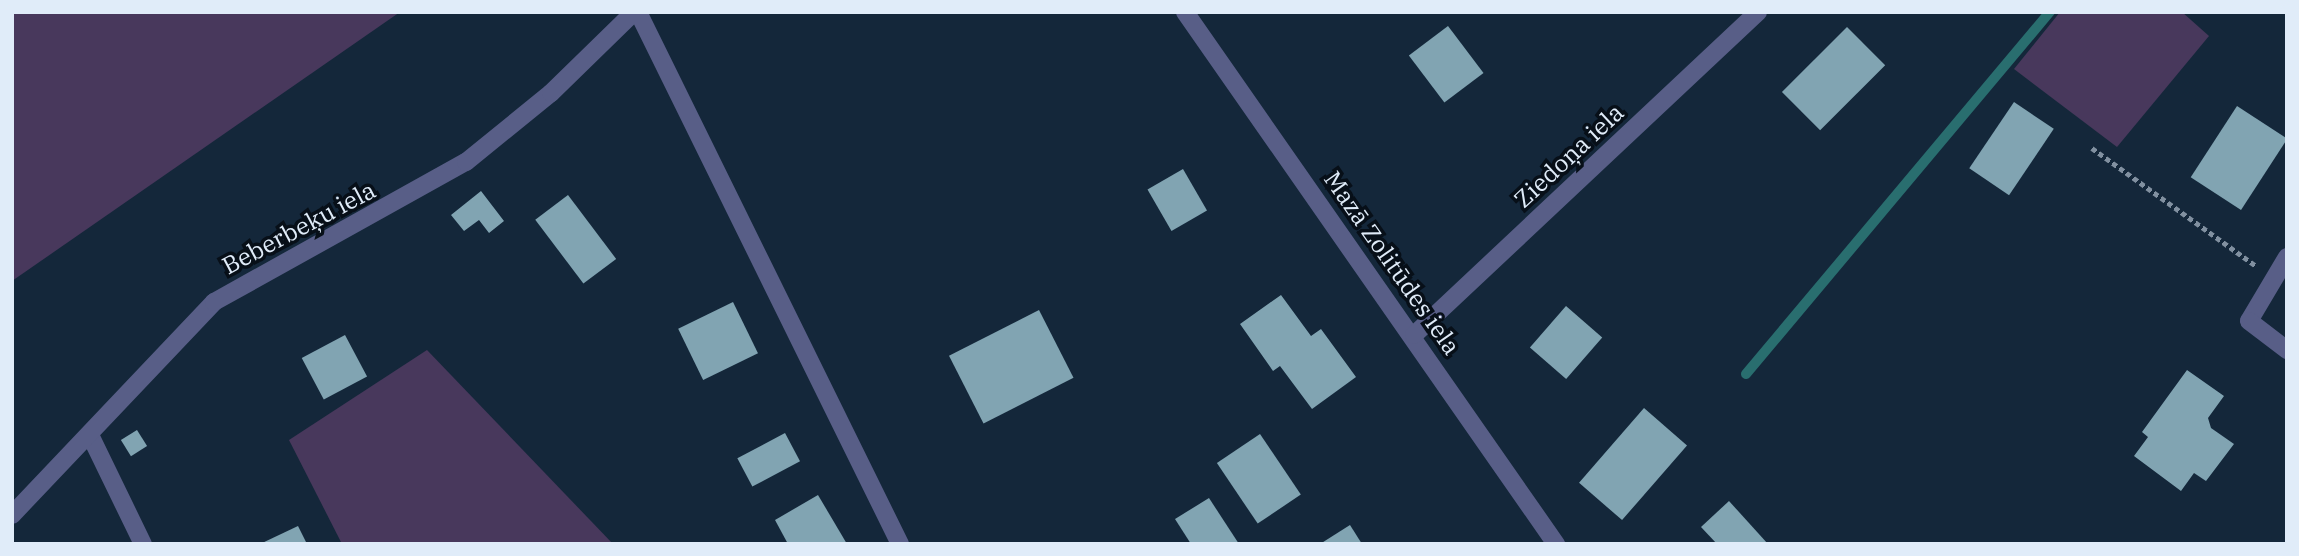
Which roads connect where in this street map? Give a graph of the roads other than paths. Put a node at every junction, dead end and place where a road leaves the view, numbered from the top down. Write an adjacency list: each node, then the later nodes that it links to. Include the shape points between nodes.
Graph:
1 (636, 12): 7 (street, Beberbeķu iela, via 551,93 466,162 214,303 174,340); 10 (street)
2 (1185, 12): 5 (street, Mazā Zolitūdes iela)
3 (1758, 12): 5 (street, Ziedoņa iela)
4 (2287, 257): 6 (street, via 2249,321)
5 (1414, 335): 11 (street, Mazā Zolitūdes iela)
6 (2287, 350)
7 (90, 435): 8 (street, Beberbeķu iela); 9 (street)
8 (12, 515)
9 (143, 544)
10 (900, 544)
11 (1556, 544)

